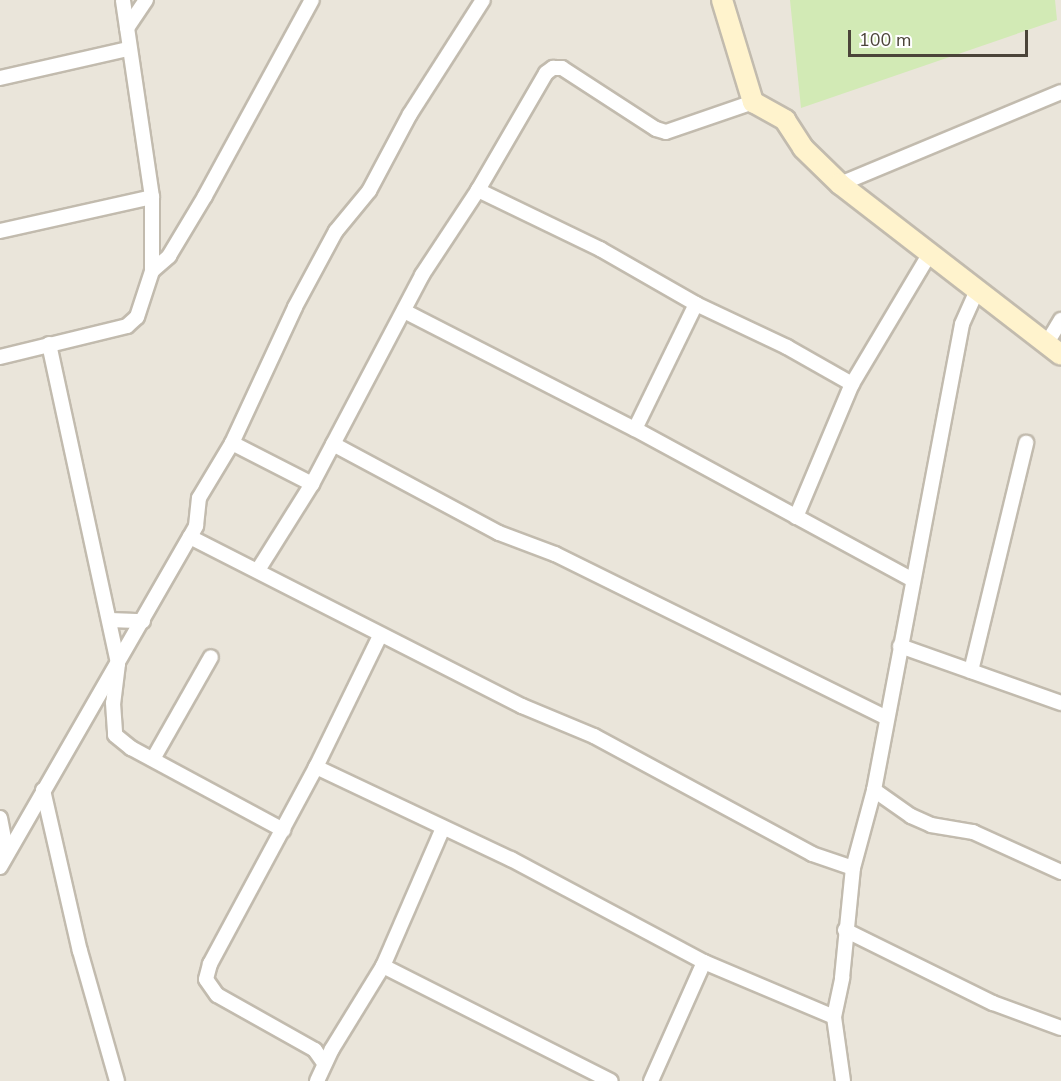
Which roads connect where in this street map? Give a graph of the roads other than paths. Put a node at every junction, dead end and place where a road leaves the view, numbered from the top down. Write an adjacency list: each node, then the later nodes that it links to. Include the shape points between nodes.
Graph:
1 (123, 0): 6 (street)
2 (146, 0): 6 (street)
3 (312, 0): 16 (street, via 205,196 169,256)
4 (483, 0): 26 (street, via 410,114 365,197 336,231 295,307)
5 (722, 0): 10 (street)
6 (128, 28): 7 (street)
7 (128, 49): 8 (street); 13 (street)
8 (0, 78)
9 (1061, 92): 11 (street)
10 (753, 102): 11 (street, via 785,120 803,148); 12 (street, via 666,132 580,78 553,68)
11 (840, 184): 15 (street)
12 (478, 190): 18 (street, via 600,249); 19 (street, via 433,256)
13 (152, 197): 14 (street); 16 (street)
14 (0, 231)
15 (929, 255): 17 (street); 24 (street)
16 (152, 271): 21 (street, via 133,322)
17 (977, 291): 22 (street); 33 (street, via 962,324)
18 (696, 304): 24 (street, via 787,347); 25 (street)
19 (404, 311): 25 (street); 28 (street)
20 (1061, 320): 22 (street)
21 (49, 344): 23 (street); 34 (street)
22 (1054, 349)
23 (0, 357)
24 (852, 384): 30 (street)
25 (635, 429): 30 (street)
26 (232, 443): 29 (street); 31 (street, via 199,498 196,526)
27 (1026, 443): 40 (street)
28 (333, 444): 29 (street); 42 (street, via 499,533 565,559)
29 (312, 484): 32 (street)
30 (796, 517): 33 (street)
31 (190, 537): 32 (street); 35 (street)
32 (258, 570): 36 (street)
33 (913, 580): 37 (street)
34 (110, 620): 35 (street); 39 (street)
35 (143, 621): 39 (street)
36 (380, 636): 44 (street); 53 (street, via 522,706 594,736 812,854)
37 (900, 646): 40 (street); 42 (street)
38 (211, 657): 43 (street)
39 (118, 663): 43 (street, via 113,703 115,735 119,742); 45 (street)
40 (971, 671): 41 (street)
41 (1061, 703)
42 (885, 717): 46 (street)
43 (153, 759): 49 (street)
44 (316, 767): 48 (street); 49 (street)
45 (43, 790): 50 (street); 63 (street, via 80,951)
46 (874, 790): 53 (street); 54 (street, via 911,816 932,825 973,832)
47 (1, 825): 50 (street); 51 (street)
48 (444, 828): 56 (street, via 511,859); 57 (street)
49 (283, 830): 61 (street, via 210,964 206,979 217,995)
50 (20, 834): 51 (street)
51 (7, 853): 52 (street)
52 (0, 867)
53 (853, 868): 55 (street)
54 (1061, 872)
55 (845, 930): 58 (street, via 842,978); 59 (street, via 1002,1007)
56 (704, 962): 58 (street); 66 (street)
57 (383, 966): 60 (street); 65 (street)
58 (834, 1017): 67 (street)
59 (1061, 1028)
60 (332, 1048): 61 (street); 62 (street)
61 (315, 1050): 62 (street)
62 (324, 1063): 64 (street)
63 (117, 1081)
64 (317, 1081)
65 (611, 1081)
66 (651, 1081)
67 (843, 1081)

